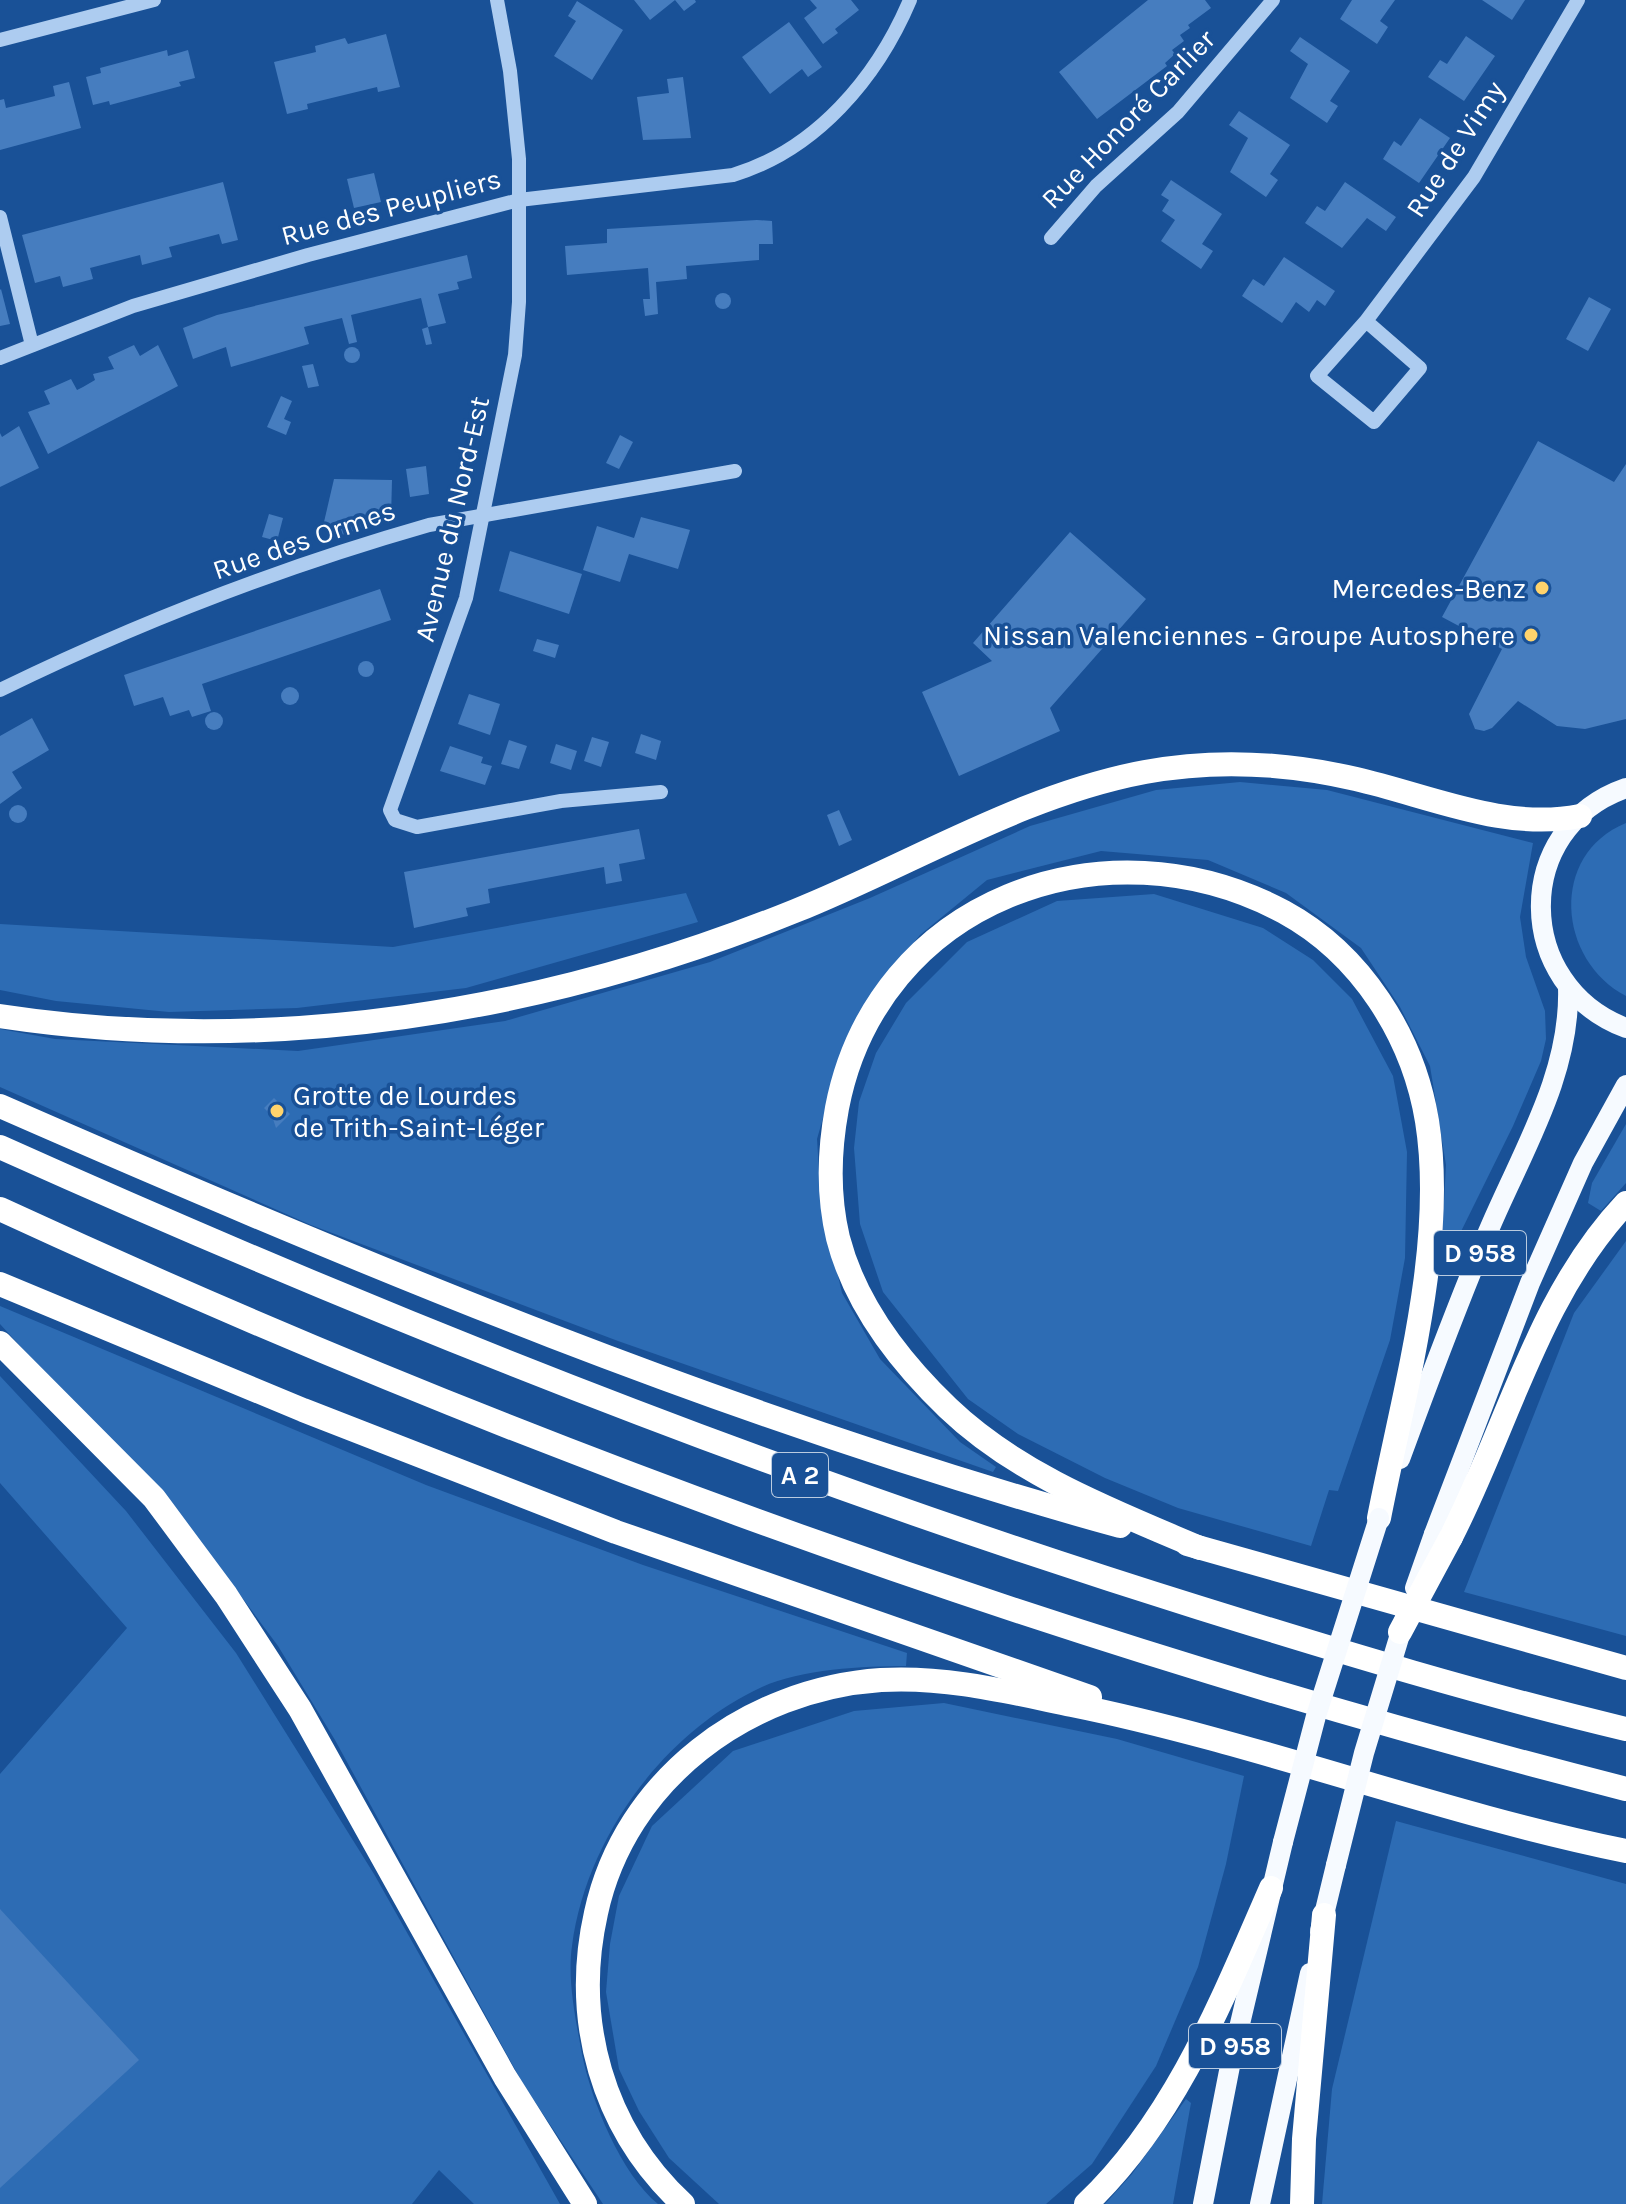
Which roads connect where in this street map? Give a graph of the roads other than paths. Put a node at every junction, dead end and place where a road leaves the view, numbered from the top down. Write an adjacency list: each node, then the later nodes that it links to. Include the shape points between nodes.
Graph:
1 (154, 0): 6 (street)
2 (497, 0): 7 (street, Avenue du Nord-Est, via 514,106)
3 (910, 0): 7 (street, Rue des Peupliers, via 856,89 829,120 769,162 733,175)
4 (1273, 0): 9 (street, Rue Honoré Carlier, via 1178,112 1096,186)
5 (1578, 0): 10 (street, Rue de Vimy, via 1489,154)
6 (0, 40)
7 (519, 200): 11 (street, Rue des Peupliers, via 145,302); 14 (street, Avenue du Nord-Est, via 515,355)
8 (0, 217): 11 (street)
9 (1051, 238)
10 (1366, 321): 10 (street, Rue de Vimy, via 1317,376 1374,422 1420,368)
11 (32, 345): 12 (street, Rue des Peupliers)
12 (0, 358)
13 (735, 471): 14 (street, Rue des Ormes)
14 (485, 514): 15 (street, Rue des Ormes, via 380,539 213,598); 17 (street, Avenue du Nord-Est, via 466,598 390,804 392,816 417,827 561,801)
15 (0, 690)
16 (1626, 788): 18 (main road)
17 (661, 792)
18 (1580, 816): 19 (main road, via 1552,853 1541,899 1546,945); 20 (highway, via 1541,821 1500,816 1355,778 1282,766 1172,768 1063,794 690,951 477,1006 357,1024 246,1031 128,1029)
19 (1568, 987): 21 (main road, via 1595,1012); 29 (main road, D 958, via 1559,1067 1487,1234)
20 (0, 1016)
21 (1626, 1028)
22 (1626, 1085): 30 (main road, D 958, via 1583,1163 1530,1283)
23 (0, 1106): 31 (highway, via 309,1241 568,1342 972,1483)
24 (0, 1147): 35 (highway, A 2, via 409,1325 781,1468 1125,1585)
25 (1626, 1203): 30 (highway, via 1558,1299)
26 (0, 1209): 36 (highway, A 2, via 400,1385 768,1526 1239,1682)
27 (0, 1284): 34 (highway, via 616,1532)
28 (0, 1343): 42 (highway, via 154,1498 226,1595 312,1729 498,2064)
29 (1379, 1518): 31 (highway, via 1430,1235 1432,1175 1426,1119 1401,1039 1375,994 1342,956 1303,923 1259,899 1211,881 1156,871 1075,875 1021,890 964,921 927,949 883,1001 859,1042 840,1093 832,1144 833,1215 845,1261 867,1309 948,1408 1033,1470); 40 (main road, D 958, bridge, via 1316,1716)
30 (1442, 1535): 32 (highway, bridge)
31 (1200, 1548): 33 (highway)
32 (1400, 1632): 41 (main road, D 958, bridge)
33 (1621, 1665)
34 (1159, 1723): 37 (highway); 43 (highway, via 960,1684 859,1682 807,1693 753,1715 709,1741 671,1774 638,1816 612,1863 597,1908 587,1984 591,2041 607,2095 631,2144)
35 (1626, 1729)
36 (1626, 1789)
37 (1585, 1842): 38 (highway); 39 (highway)
38 (1626, 1851)
39 (1626, 1858)
40 (1271, 1888): 44 (highway, via 1221,2002 1180,2078); 45 (main road, D 958)
41 (1324, 1915): 46 (main road, D 958); 47 (highway)
42 (585, 2204)
43 (683, 2204)
44 (1086, 2204)
45 (1203, 2204)
46 (1260, 2204)
47 (1302, 2204)

